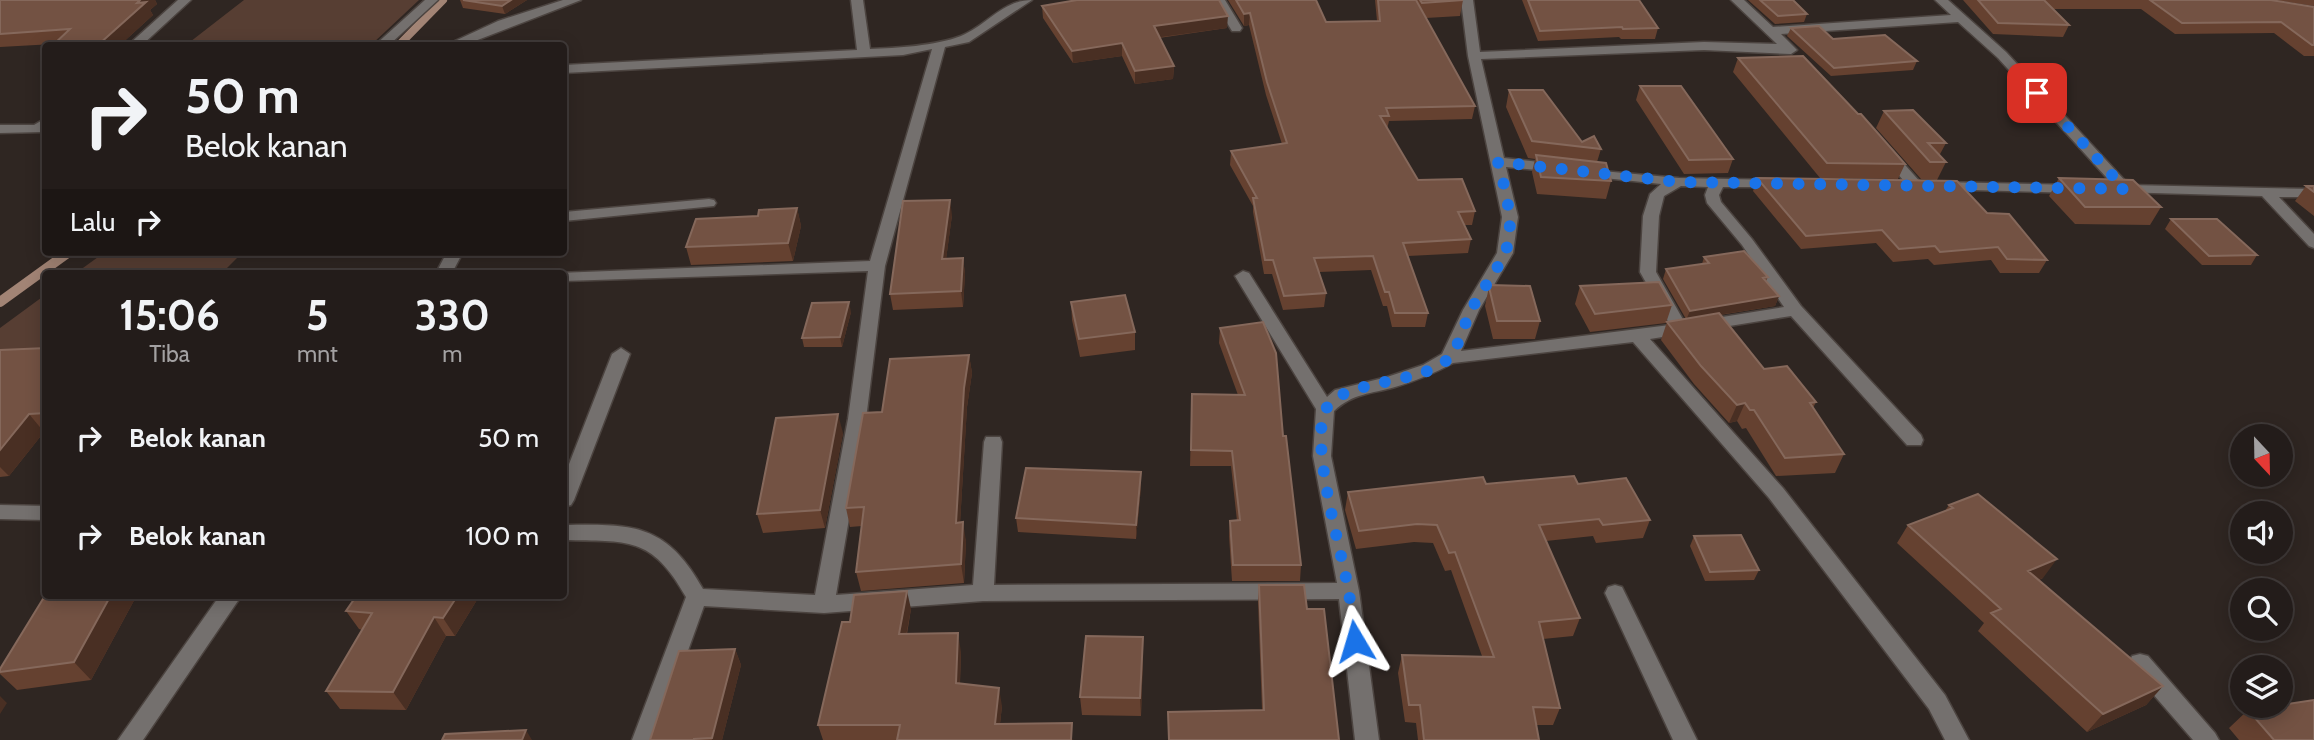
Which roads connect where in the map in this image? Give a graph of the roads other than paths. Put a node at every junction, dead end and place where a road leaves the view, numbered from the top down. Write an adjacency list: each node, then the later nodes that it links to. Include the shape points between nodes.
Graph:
1 (185, 0): 13 (street)
2 (432, 0): 14 (street)
3 (575, 0): 15 (street)
4 (858, 0): 17 (street)
5 (1026, 0): 16 (street, via 981,31)
6 (1219, 0): 11 (street)
7 (1467, 0): 18 (street)
8 (1737, 0): 12 (street)
9 (1941, 0): 10 (street)
10 (1962, 18): 12 (street); 29 (street)
11 (1236, 28)
12 (1770, 31): 18 (street, via 1794,52 1704,46)
13 (138, 42)
14 (385, 42)
15 (459, 42)
16 (939, 45): 17 (street); 35 (street)
17 (864, 53): 19 (street)
18 (1474, 56): 23 (street)
19 (567, 69)
20 (42, 127): 21 (street)
21 (0, 129)
22 (1874, 139): 28 (street)
23 (1498, 162): 24 (street); 42 (street, via 1510,217 1505,253)
24 (1679, 182): 25 (street); 39 (street, via 1657,194 1648,272)
25 (1717, 183): 26 (street); 38 (street, via 1714,203)
26 (1793, 183)
27 (1888, 185): 28 (street)
28 (1916, 186): 29 (street)
29 (2125, 189): 30 (street)
30 (2266, 192): 31 (street); 34 (street)
31 (2314, 193)
32 (709, 203): 33 (street)
33 (567, 217)
34 (2314, 243)
35 (877, 266): 36 (street); 55 (street, via 857,419)
36 (567, 276)
37 (1243, 276): 43 (street)
38 (1796, 310): 39 (street); 44 (street)
39 (1680, 328): 40 (street)
40 (1637, 336): 42 (street); 61 (street, via 1776,493 1937,702)
41 (621, 354): 46 (street)
42 (1449, 358): 43 (street, via 1391,382 1341,394)
43 (1325, 409): 50 (street, via 1322,456)
44 (1914, 440)
45 (993, 442): 51 (street)
46 (567, 492)
47 (0, 512): 48 (street)
48 (42, 513)
49 (567, 532): 53 (street, via 636,536 663,551)
50 (1349, 591): 51 (street); 59 (street)
51 (983, 593): 55 (street)
52 (1615, 593): 60 (street)
53 (697, 597): 55 (street); 58 (street)
54 (229, 599): 57 (street)
55 (824, 604)
56 (2140, 663): 62 (street)
57 (130, 740)
58 (644, 740)
59 (1367, 740)
60 (1685, 740)
61 (1957, 740)
62 (2207, 740)

